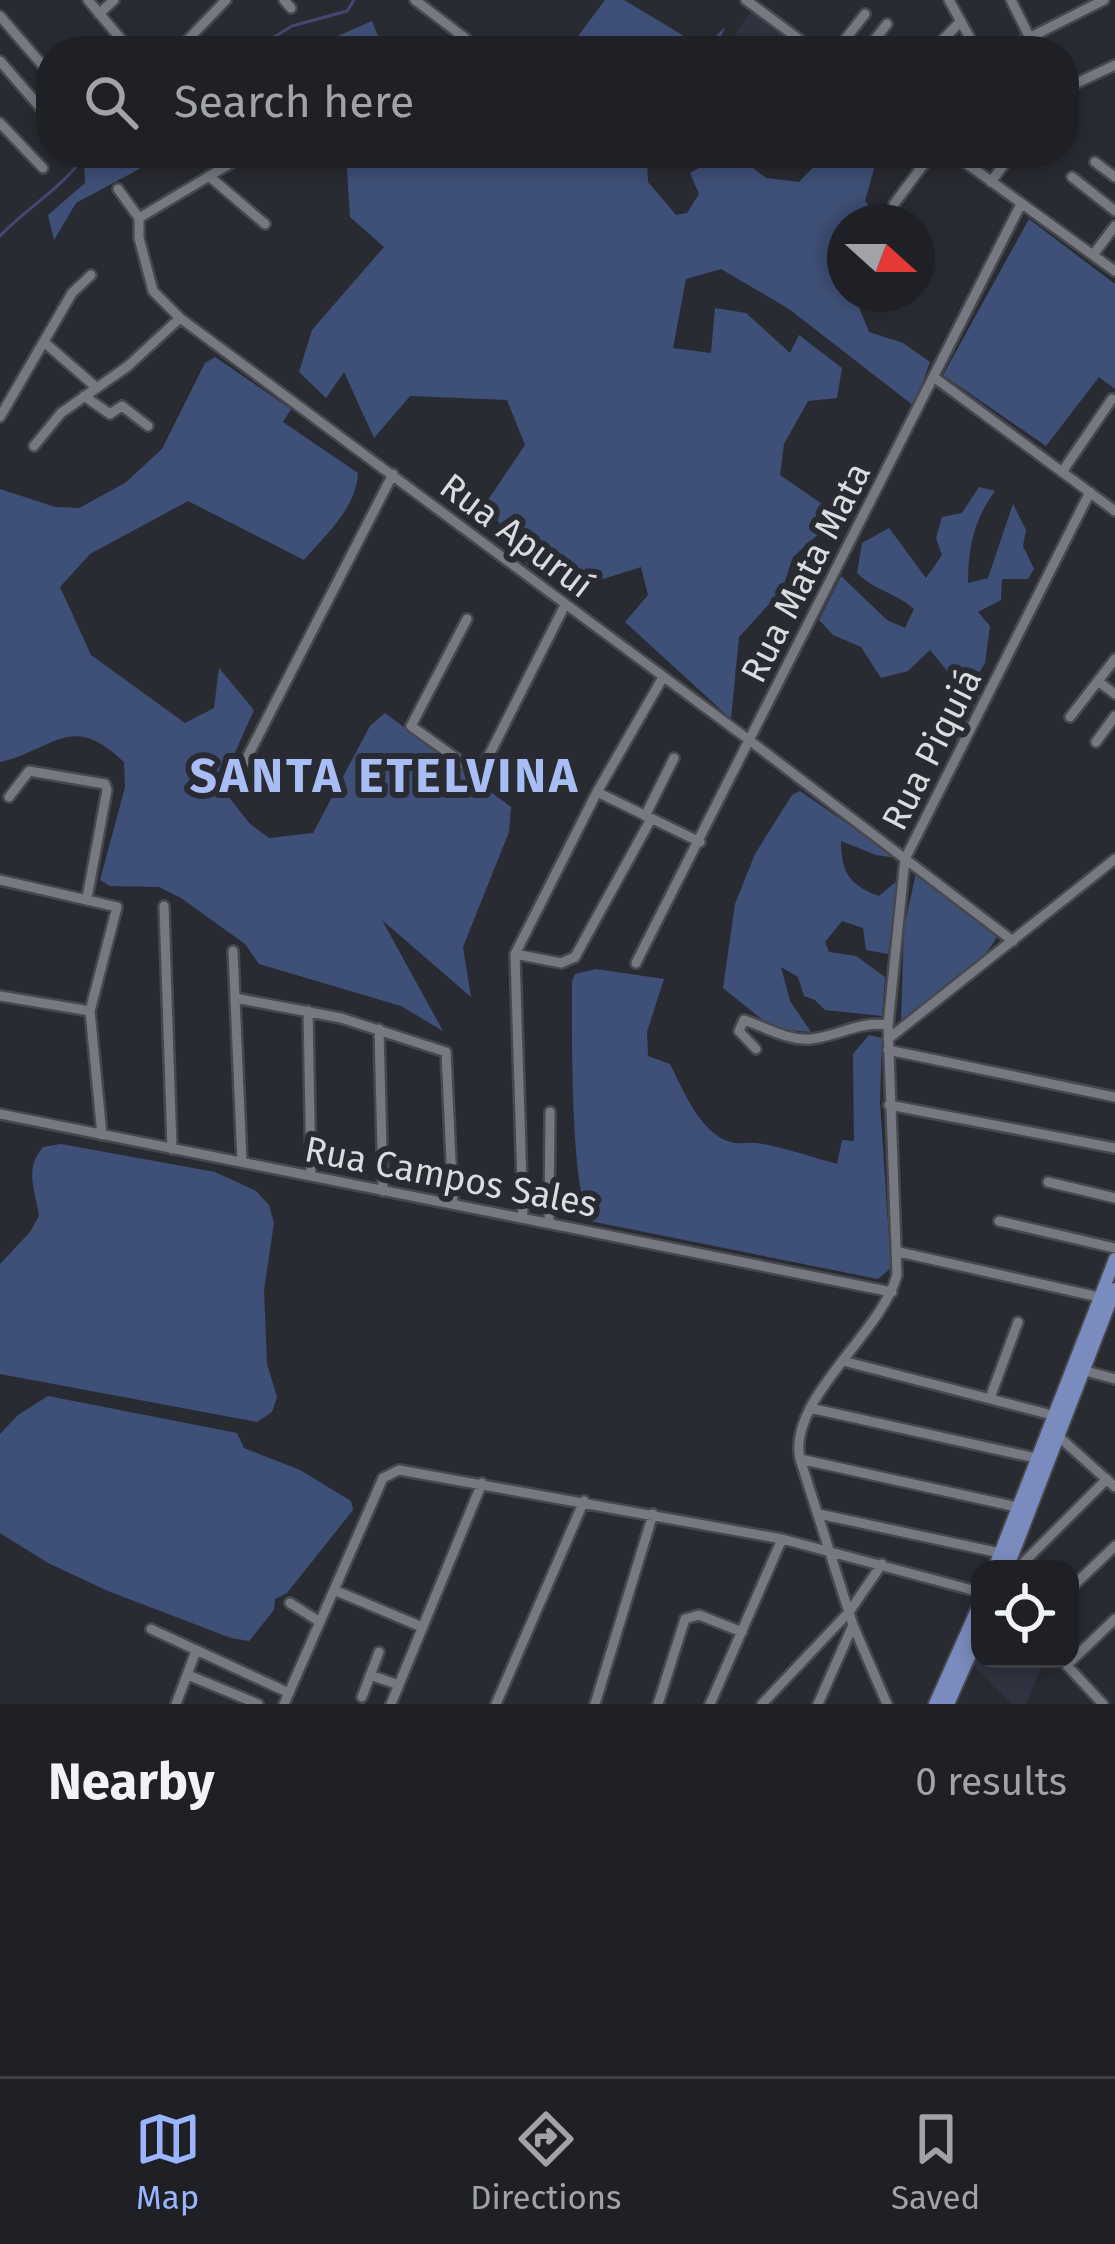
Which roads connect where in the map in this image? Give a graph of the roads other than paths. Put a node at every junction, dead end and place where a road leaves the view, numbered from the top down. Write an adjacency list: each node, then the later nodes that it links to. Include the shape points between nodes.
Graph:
1 (88, 0): 10 (street)
2 (114, 0): 10 (street)
3 (226, 0): 16 (street)
4 (415, 0): 17 (street)
5 (746, 0): 18 (street)
6 (949, 0): 13 (street)
7 (1011, 0): 23 (street)
8 (1103, 0): 9 (street)
9 (1077, 6): 23 (street)
10 (99, 14): 15 (street)
11 (865, 14): 19 (street)
12 (0, 16): 24 (street)
13 (960, 22): 21 (street); 22 (street)
14 (887, 24): 20 (street)
15 (118, 36)
16 (191, 36)
17 (462, 36)
18 (795, 36)
19 (848, 36)
20 (878, 36)
21 (946, 36)
22 (969, 36)
23 (1029, 36)
24 (36, 58)
25 (0, 62): 28 (street)
26 (1115, 64): 27 (street)
27 (1079, 82)
28 (36, 103)
29 (0, 123): 30 (street)
30 (36, 161)
31 (1096, 162): 38 (street)
32 (223, 168): 36 (street)
33 (921, 168): 41 (street)
34 (972, 168): 39 (street)
35 (1001, 168): 39 (street)
36 (209, 176): 44 (street); 45 (street)
37 (1072, 176): 43 (street)
38 (1115, 177)
39 (991, 182): 42 (street)
40 (118, 189): 44 (street)
41 (895, 204)
42 (1021, 204): 47 (street); 52 (street, Rua Mata Mata)
43 (1115, 212)
44 (139, 218): 50 (street, Rua Apuruí, via 153,291)
45 (265, 224)
46 (1115, 226): 47 (street)
47 (1093, 255): 48 (street)
48 (1115, 272)
49 (91, 275): 51 (street)
50 (180, 318): 53 (street); 60 (street, Rua Apuruí)
51 (44, 342): 53 (street); 56 (street)
52 (935, 378): 59 (street); 71 (street, Rua Mata Mata)
53 (97, 388): 54 (street)
54 (83, 396): 57 (street, via 110,414 122,406); 58 (street)
55 (1112, 399): 59 (street)
56 (0, 417)
57 (148, 426)
58 (34, 446)
59 (1062, 472): 61 (street)
60 (393, 474): 63 (street, Rua Apuruí); 74 (street)
61 (1090, 492): 62 (street); 79 (street, Rua Piquiá)
62 (1114, 509)
63 (565, 605): 64 (street, via 477,772 412,726); 66 (street, Rua Apuruí)
64 (467, 619)
65 (1115, 659): 67 (street)
66 (662, 679): 71 (street, Rua Apuruí); 75 (street)
67 (1099, 682): 68 (street); 70 (street)
68 (1115, 694)
69 (1115, 716): 72 (street)
70 (1070, 717)
71 (749, 740): 78 (street, Rua Mata Mata); 79 (street, Rua Apuruí)
72 (1096, 742)
73 (674, 758): 77 (street)
74 (238, 775)
75 (597, 792): 77 (street); 86 (street)
76 (10, 797): 82 (street, via 29,771 104,784)
77 (648, 818): 78 (street); 86 (street, via 574,957 561,963)
78 (700, 842): 87 (street, Rua Mata Mata)
79 (904, 859): 84 (street, Rua Apuruí); 92 (street, Rua Piquiá)
80 (1115, 859): 84 (street)
81 (0, 880): 82 (street)
82 (87, 898): 90 (street, via 118,913)
83 (164, 906): 102 (street)
84 (1013, 941): 94 (street)
85 (233, 951): 89 (street)
86 (514, 954): 109 (street)
87 (636, 963)
88 (0, 996): 90 (street)
89 (235, 998): 91 (street); 103 (street)
90 (90, 1011): 100 (street)
91 (308, 1011): 93 (street); 104 (street)
92 (888, 1025): 94 (street, Rua Piquiá); 95 (street, via 861,1023 812,1039 744,1021 740,1031)
93 (379, 1029): 106 (street); 108 (street, via 446,1052)
94 (888, 1045): 96 (street); 97 (street, Rua Piquiá)
95 (756, 1049)
96 (1115, 1097)
97 (889, 1105): 101 (street); 113 (street, Rua Piquiá)
98 (550, 1112): 111 (street)
99 (0, 1114): 100 (street, Rua Campos Sales)
100 (102, 1135): 102 (street, Rua Campos Sales)
101 (1115, 1148)
102 (172, 1149): 103 (street, Rua Campos Sales)
103 (242, 1162): 104 (street, Rua Campos Sales)
104 (311, 1175): 106 (street, Rua Campos Sales)
105 (1048, 1182): 107 (street)
106 (382, 1191): 108 (street, Rua Campos Sales)
107 (1115, 1198)
108 (453, 1204): 109 (street, Rua Campos Sales)
109 (523, 1217): 111 (street, Rua Campos Sales)
110 (999, 1221): 112 (street)
111 (549, 1222): 116 (street, Rua Campos Sales)
112 (1115, 1248)
113 (899, 1252): 116 (street, Rua Piquiá); 117 (street)
114 (1115, 1259): 117 (main road)
115 (1115, 1289): 119 (main road)
116 (892, 1292): 120 (street)
117 (1099, 1297): 125 (main road)
118 (1018, 1322): 123 (street)
119 (1109, 1322): 121 (main road)
120 (843, 1361): 123 (street); 124 (street)
121 (1082, 1370): 122 (street); 126 (main road)
122 (1115, 1379)
123 (991, 1398): 125 (street)
124 (810, 1408): 127 (street); 128 (street)
125 (1052, 1415): 127 (main road)
126 (1058, 1436): 130 (street); 140 (main road)
127 (1036, 1458): 132 (main road)
128 (800, 1460): 132 (street); 134 (street)
129 (482, 1483): 131 (street); 145 (street, via 392,1471); 152 (street)
130 (1111, 1483): 141 (street)
131 (584, 1501): 133 (street); 171 (street)
132 (1017, 1507): 138 (main road)
133 (653, 1514): 135 (street); 172 (street)
134 (819, 1514): 137 (street); 138 (street)
135 (782, 1539): 137 (street); 154 (street)
136 (1115, 1546): 143 (street)
137 (830, 1550): 142 (street); 147 (street)
138 (1000, 1553): 139 (main road)
139 (997, 1560)
140 (1010, 1560)
141 (1027, 1560)
142 (882, 1564): 144 (street); 147 (street)
143 (1079, 1580)
144 (971, 1589)
145 (334, 1591): 149 (street); 152 (street)
146 (290, 1603): 149 (street)
147 (849, 1612): 151 (street); 175 (street)
148 (1115, 1619): 155 (street)
149 (320, 1622): 165 (street)
150 (971, 1623): 178 (main road)
151 (853, 1625): 176 (street); 177 (street)
152 (422, 1627): 162 (street)
153 (151, 1628): 156 (street)
154 (742, 1632): 173 (street, via 698,1615 685,1618); 174 (street)
155 (1079, 1649)
156 (196, 1651): 160 (street); 165 (street)
157 (379, 1652): 161 (street)
158 (971, 1656): 166 (main road)
159 (1070, 1668): 179 (street)
160 (188, 1675): 167 (street); 168 (street)
161 (370, 1675): 162 (street); 164 (street)
162 (399, 1685): 170 (street)
163 (1115, 1694): 179 (street)
164 (362, 1697)
165 (287, 1698): 169 (street)
166 (954, 1701)
167 (176, 1704)
168 (258, 1704)
169 (304, 1704)
170 (391, 1704)
171 (496, 1704)
172 (595, 1704)
173 (658, 1704)
174 (710, 1704)
175 (762, 1704)
176 (818, 1704)
177 (887, 1704)
178 (935, 1704)
179 (1104, 1704)

